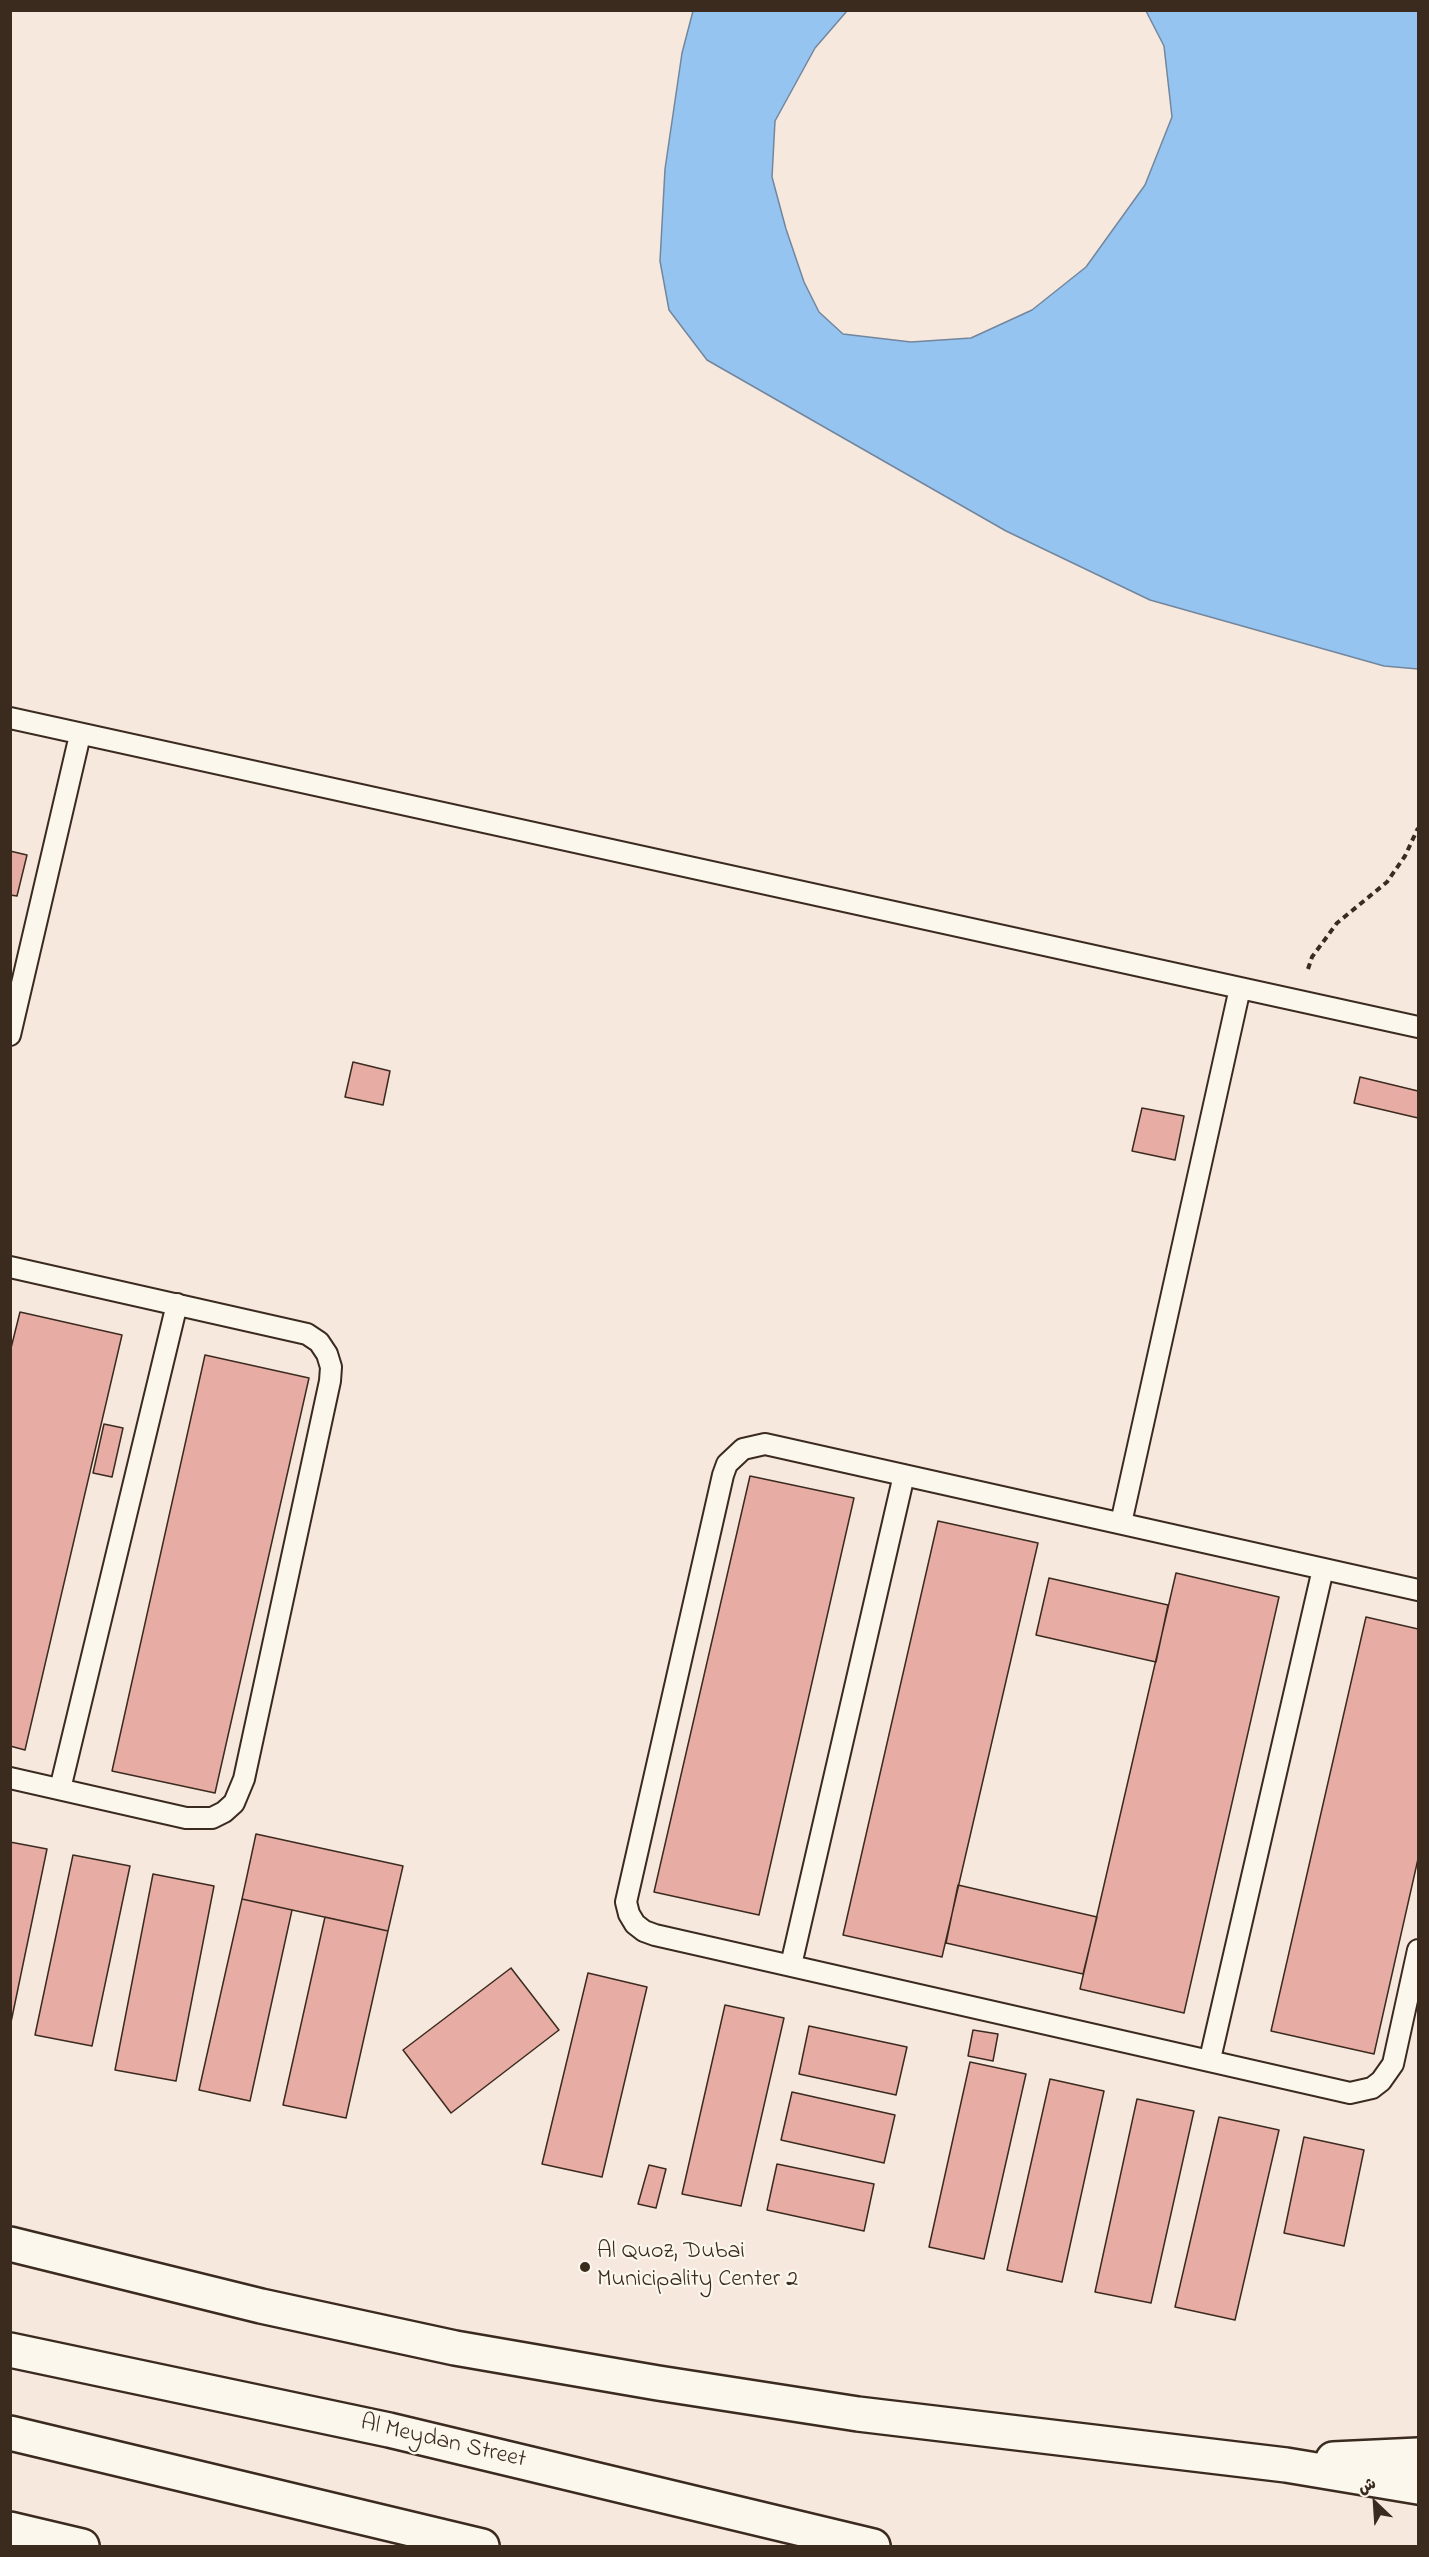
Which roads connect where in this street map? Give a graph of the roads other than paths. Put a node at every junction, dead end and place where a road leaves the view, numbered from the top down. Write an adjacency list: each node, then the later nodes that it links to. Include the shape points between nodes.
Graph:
1 (10, 718): 2 (lane)
2 (80, 735): 3 (lane); 5 (lane)
3 (1240, 988): 4 (lane); 9 (lane)
4 (1419, 1027)
5 (10, 1035)
6 (10, 1267): 7 (lane)
7 (177, 1304): 13 (lane); 13 (lane, via 307,1334 319,1342 331,1367 244,1779 237,1797 224,1812 200,1819)
8 (904, 1475): 9 (lane); 15 (lane); 15 (lane, via 765,1443 734,1456 727,1464 720,1487 626,1902 635,1924 644,1931)
9 (1121, 1523): 10 (lane)
10 (1323, 1569): 11 (lane); 16 (lane)
11 (1419, 1590)
12 (10, 1778): 13 (lane)
13 (60, 1789)
14 (1419, 1950): 16 (lane, via 1393,2064 1372,2088 1350,2092)
15 (791, 1965): 16 (lane)
16 (1210, 2059)
17 (10, 2244): 21 (main road, via 261,2306 455,2348 858,2414)
18 (10, 2350): 26 (main road, Al Meydan Street, via 389,2430)
19 (10, 2433): 25 (main road)
20 (1419, 2455): 21 (main road)
21 (1287, 2465): 22 (main road)
22 (1419, 2487)
23 (10, 2529): 24 (main road)
24 (82, 2547)
25 (482, 2547)
26 (873, 2547)

